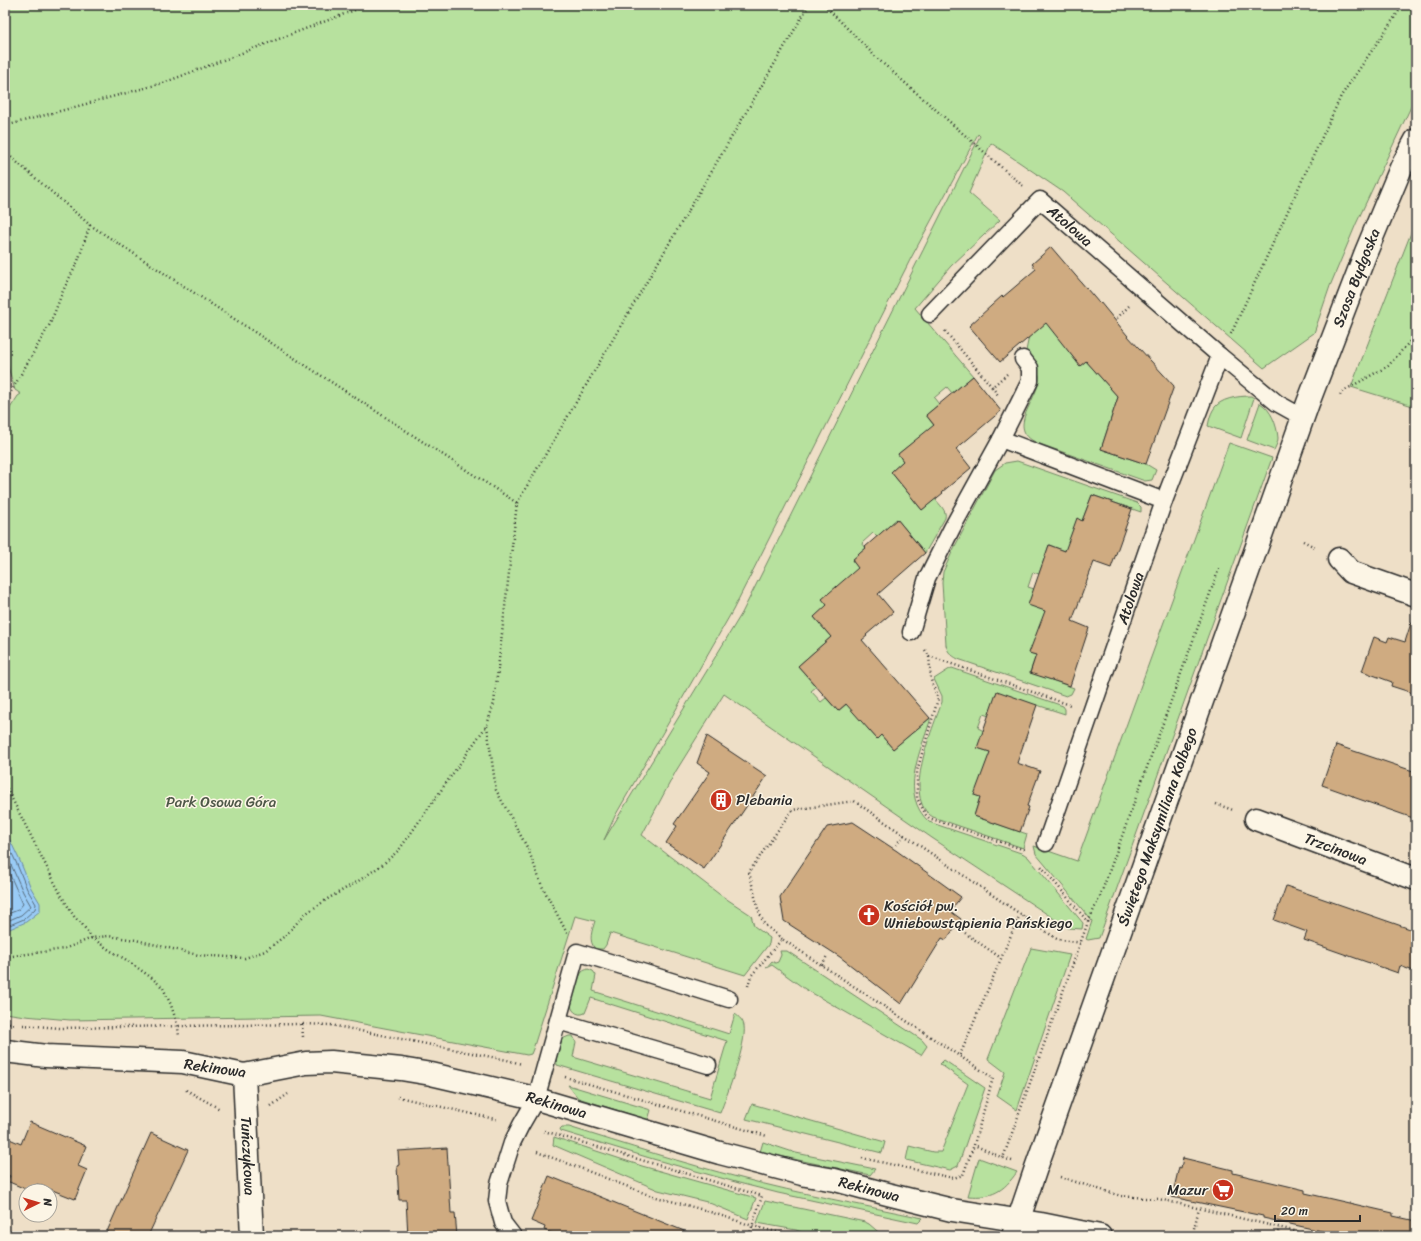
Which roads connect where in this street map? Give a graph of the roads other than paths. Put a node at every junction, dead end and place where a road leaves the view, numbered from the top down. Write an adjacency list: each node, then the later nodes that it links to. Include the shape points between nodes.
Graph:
1 (1416, 140): 5 (street, Szosa Bydgoska, via 1401,168 1366,252)
2 (930, 314): 3 (lane, Atolowa, via 1040,200)
3 (1220, 356): 5 (lane, Atolowa, via 1276,403); 7 (lane, Atolowa)
4 (1023, 359): 6 (lane, via 1030,368 1030,381)
5 (1304, 418): 20 (street, Świętego Maksymiliana Kolbego)
6 (1001, 439): 7 (lane); 10 (lane, via 927,578)
7 (1164, 501): 12 (lane, Atolowa)
8 (1339, 559): 9 (street, via 1351,572)
9 (1416, 595)
10 (911, 632)
11 (1256, 819): 13 (street, Trzcinowa)
12 (1046, 843)
13 (1416, 879)
14 (729, 999): 15 (lane, via 577,952)
15 (558, 1021): 17 (lane); 19 (lane)
16 (5, 1052): 18 (street, Rekinowa, via 183,1062)
17 (708, 1065)
18 (244, 1075): 19 (street, Rekinowa, via 306,1063 331,1062 431,1074); 21 (street, Tuńczykowa)
19 (536, 1099): 20 (street, Rekinowa, via 720,1153 952,1210); 22 (lane, via 512,1143 499,1184 497,1201 504,1223)
20 (1016, 1229): 23 (street, Rekinowa, via 1041,1224)
21 (252, 1236)
22 (513, 1236)
23 (1100, 1236)

